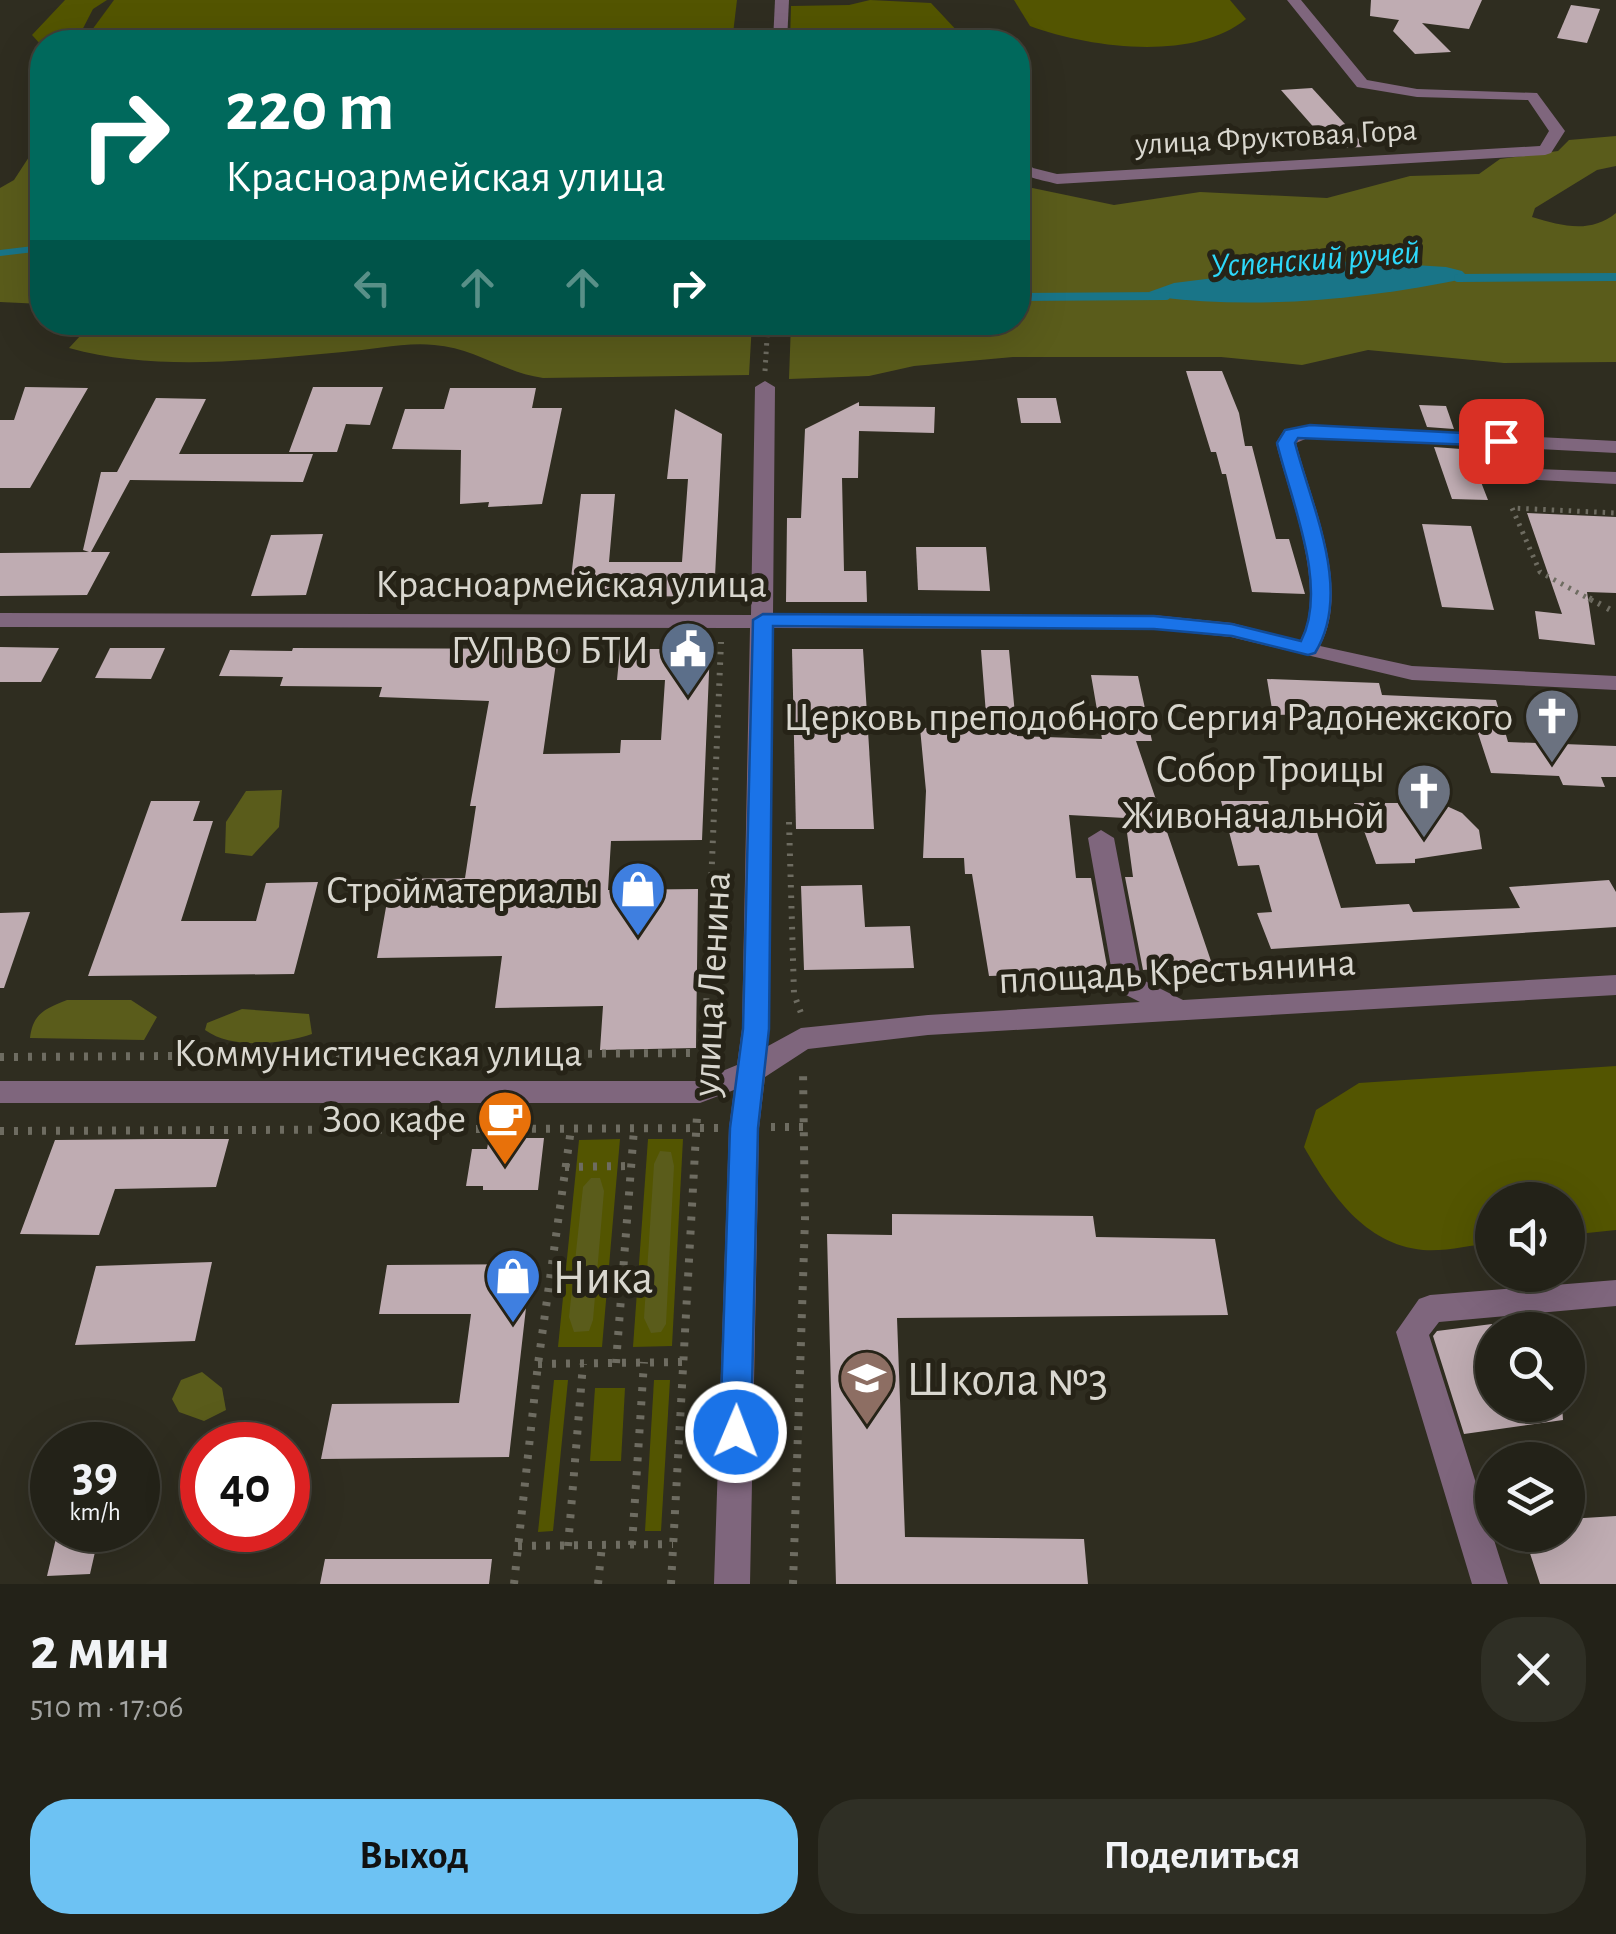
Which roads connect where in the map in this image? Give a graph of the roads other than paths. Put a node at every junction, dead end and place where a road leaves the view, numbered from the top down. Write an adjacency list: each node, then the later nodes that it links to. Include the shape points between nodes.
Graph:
1 (782, 0): 3 (street)
2 (1294, 0): 4 (street, улица Фруктовая Гора, via 1362,84 1416,93 1532,96 1557,131 1546,150 1057,179)
3 (781, 30)
4 (1030, 172)
5 (765, 387): 10 (street, улица Ленина)
6 (1616, 447): 11 (street, via 1291,434 1286,443 1324,590 1321,623)
7 (1488, 473): 8 (street)
8 (1616, 478)
9 (0, 620): 10 (street, Красноармейская улица)
10 (763, 620): 11 (street, Красноармейская улица, via 1154,622 1232,630); 16 (street, улица Ленина)
11 (1308, 649): 12 (street, Красноармейская улица, via 1412,673)
12 (1616, 683)
13 (1101, 838): 15 (street, via 1128,984)
14 (1616, 984): 15 (street, площадь Крестьянина)
15 (1177, 1010): 16 (street, площадь Крестьянина, via 802,1039)
16 (752, 1071): 17 (street, Коммунистическая улица, via 700,1092); 19 (street, улица Ленина, via 744,1128)
17 (0, 1092)
18 (1616, 1294): 20 (street, via 1430,1309 1412,1332)
19 (732, 1584)
20 (1490, 1584)

